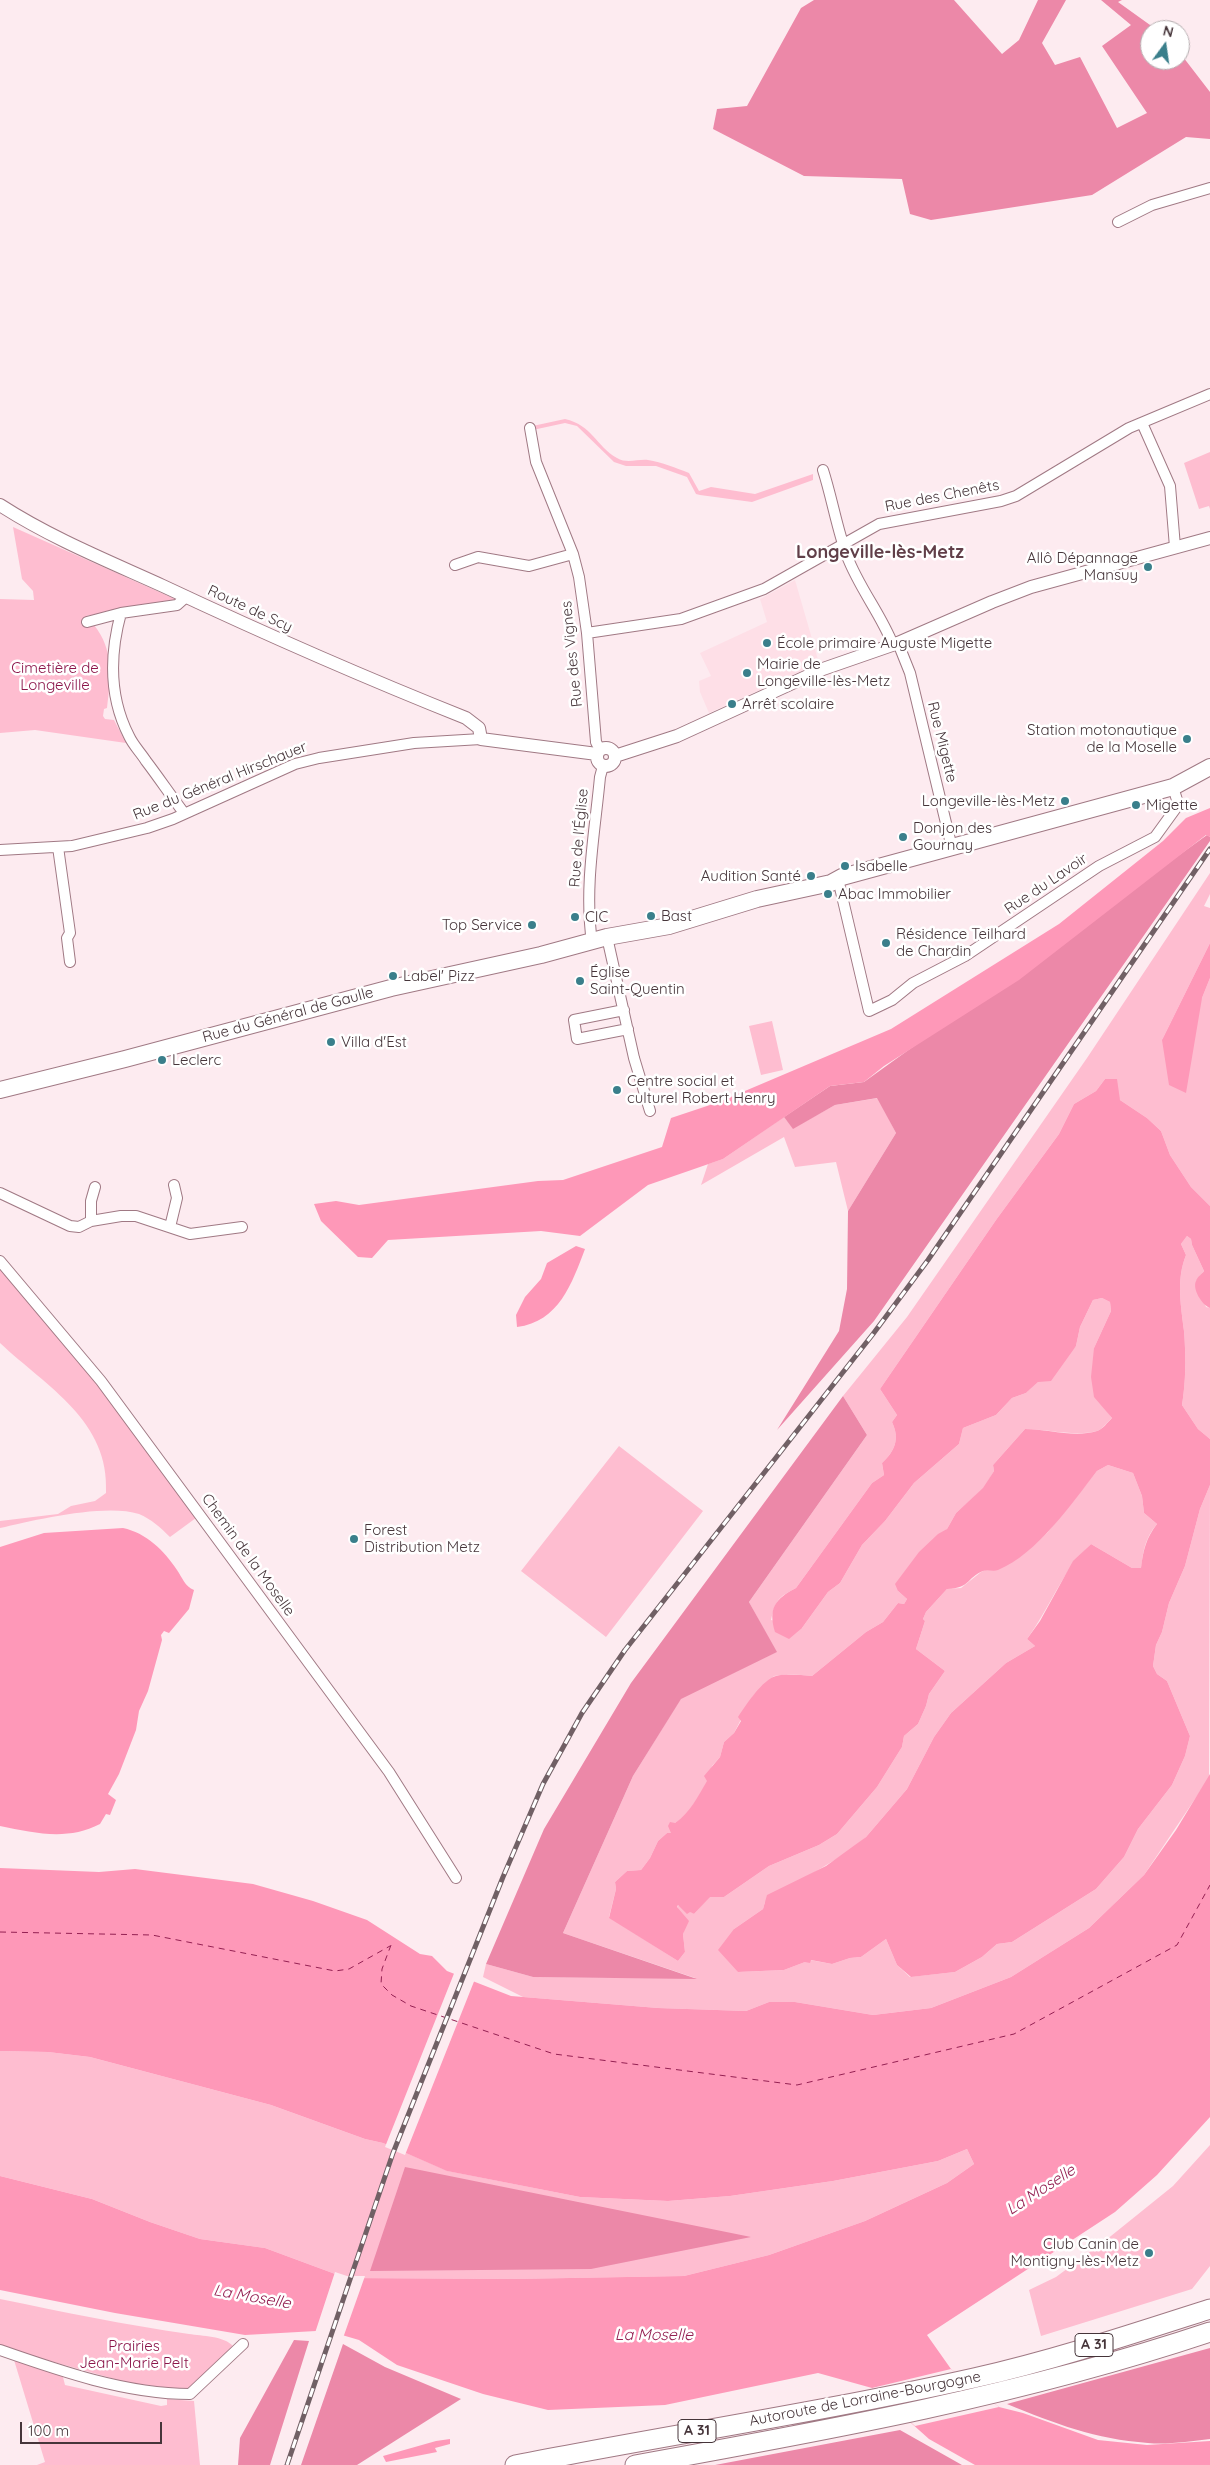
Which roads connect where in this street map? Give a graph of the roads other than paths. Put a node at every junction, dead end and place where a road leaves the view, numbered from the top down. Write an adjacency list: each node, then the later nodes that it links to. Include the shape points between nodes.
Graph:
1 (1210, 188): 2 (street, via 1152,205)
2 (1118, 222)
3 (1210, 394): 4 (street, Rue des Chenêts)
4 (1142, 423): 9 (street, Rue des Chenêts, via 1016,496 879,524); 10 (street, via 1170,486)
5 (530, 428): 11 (street, Rue des Vignes, via 536,462)
6 (823, 470): 9 (street, Rue Migette)
7 (0, 505): 13 (street, Route de Scy, via 49,534)
8 (1210, 538): 10 (street)
9 (844, 542): 16 (street, Rue des Chenêts, via 764,589 681,618); 17 (street, Rue Migette, via 859,584)
10 (1175, 547): 17 (street, via 1031,587)
11 (572, 554): 12 (street, via 529,566 478,556); 16 (street, Rue des Vignes, via 579,577)
12 (455, 565)
13 (186, 597): 14 (street, via 177,605); 18 (street, Route de Scy, via 317,657 466,718 479,728)
14 (121, 613): 15 (street); 24 (street, via 113,656 120,715 129,736)
15 (87, 622)
16 (587, 633): 19 (street, Rue des Vignes)
17 (896, 644): 20 (street, via 823,669 677,736); 26 (street, Rue Migette, via 910,674)
18 (481, 739): 19 (street); 24 (street, Rue du Général Hirschauer, via 414,743 306,761)
19 (598, 752): 20 (street, via 608,748); 21 (street, via 597,760)
20 (615, 756): 21 (street, via 612,764)
21 (603, 766): 29 (street, Rue de l'Église, via 589,914)
22 (1210, 767): 23 (main road, Rue du Général de Gaulle)
23 (1173, 787): 26 (main road, Rue du Général de Gaulle); 28 (street, Rue du Lavoir, via 1178,800 1176,808 1155,837 1099,866 965,956 869,1011)
24 (184, 814): 25 (street, Rue du Général Hirschauer, via 115,837)
25 (58, 847): 27 (street, Rue du Général Hirschauer); 30 (street, via 70,933 67,938)
26 (952, 848): 28 (main road, Rue du Général de Gaulle)
27 (0, 850)
28 (838, 879): 29 (main road, Rue du Général de Gaulle, via 714,910 669,926)
29 (600, 939): 31 (street, Rue de l'Église); 33 (main road, Rue du Général de Gaulle, via 391,988)
30 (70, 962)
31 (624, 1010): 32 (street, Rue de l'Église); 32 (street, via 574,1020 577,1039)
32 (628, 1029): 34 (street, Rue de l'Église)
33 (0, 1090)
34 (650, 1111)
35 (174, 1185): 39 (street, via 177,1198)
36 (95, 1186): 38 (street)
37 (0, 1193): 38 (street, via 70,1226 79,1227)
38 (91, 1221): 39 (street, via 136,1216)
39 (170, 1227): 40 (street, via 190,1234)
40 (242, 1228)
41 (0, 1261): 42 (street, Chemin de la Moselle, via 101,1381 389,1772)
42 (456, 1878)
43 (1210, 2309): 47 (highway, Autoroute de Lorraine-Bourgogne / A 31, via 1078,2350 879,2399)
44 (1210, 2332): 48 (highway, Autoroute de Lorraine-Bourgogne / A 31, via 1069,2376 989,2396 895,2417)
45 (244, 2344): 46 (street, via 190,2394 163,2394 78,2375)
46 (0, 2350)
47 (515, 2465)
48 (635, 2465)

